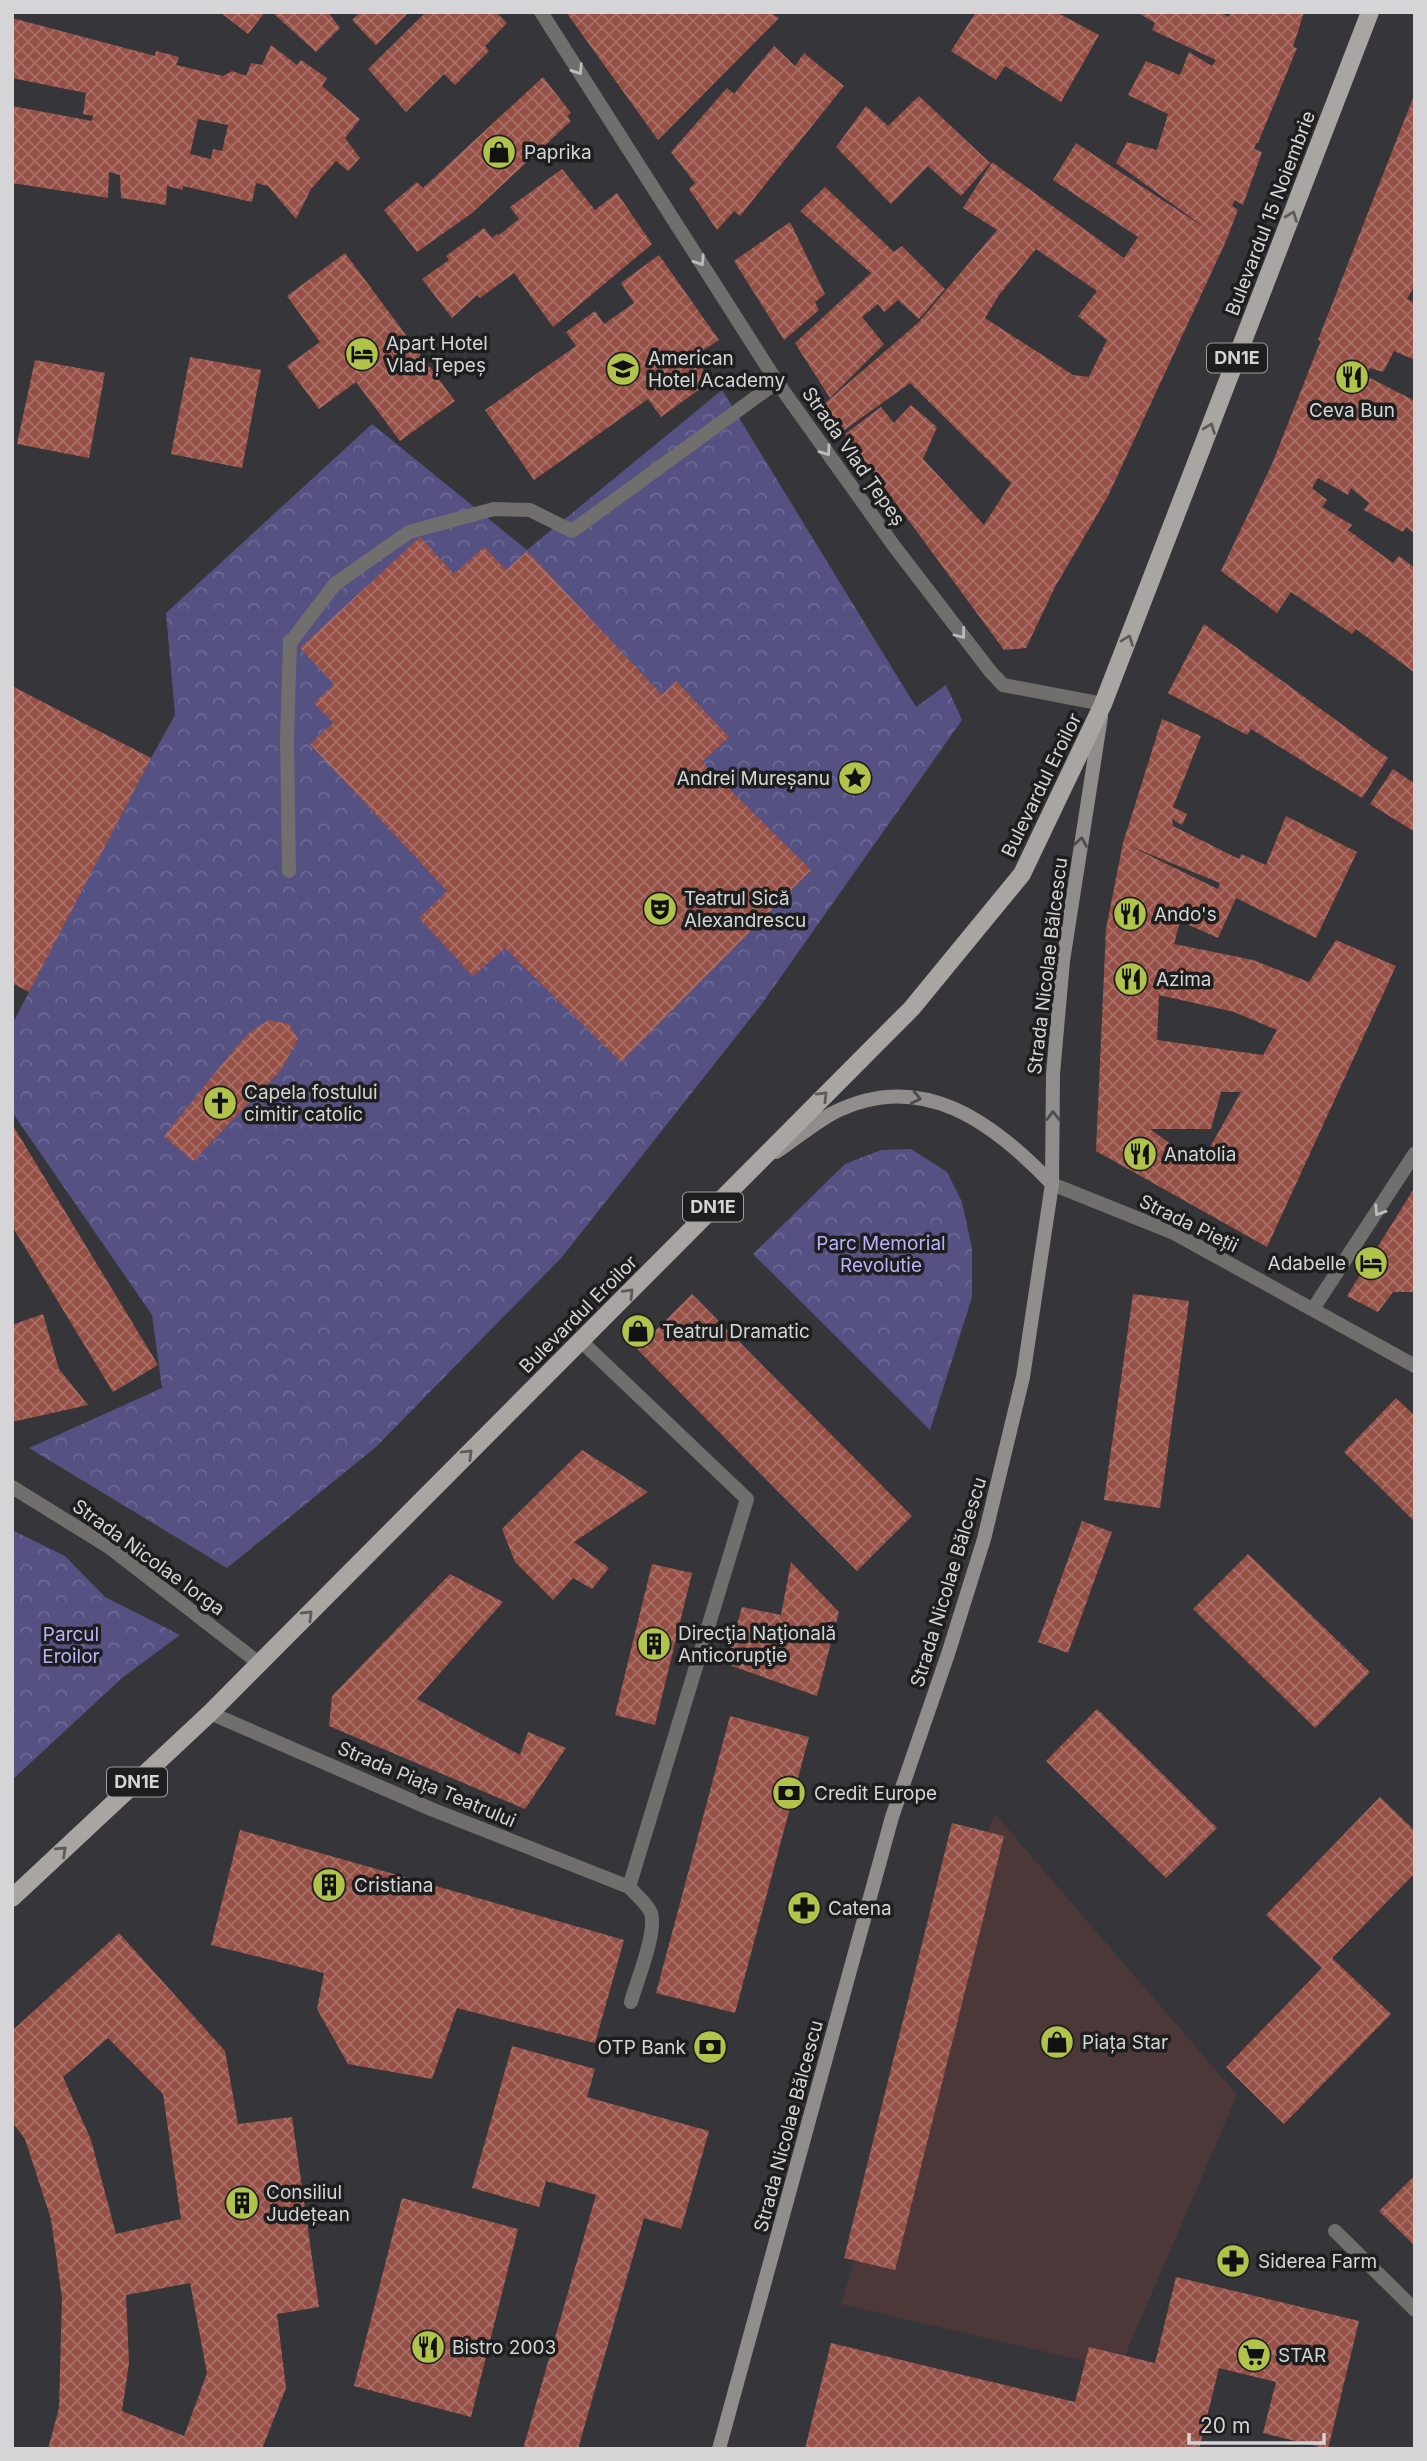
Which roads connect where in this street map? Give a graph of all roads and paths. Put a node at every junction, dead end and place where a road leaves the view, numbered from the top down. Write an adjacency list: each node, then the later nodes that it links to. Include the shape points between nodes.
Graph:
1 (541, 12): 3 (street, Strada Vlad Țepeș, one-way to 3)
2 (1370, 12): 4 (main road, Bulevardul 15 Noiembrie / DN1E, one-way to 2)
3 (777, 382): 4 (street, Strada Vlad Țepeș, one-way to 4, via 894,546 1003,685); 5 (street, via 572,531 530,510 494,509 408,532 335,584 290,643)
4 (1103, 704): 7 (main road, Bulevardul Eroilor / DN1E, one-way to 4, via 912,1008 1022,874); 8 (street, Strada Nicolae Bălcescu, one-way to 4, via 1053,1074 1063,961)
5 (289, 871)
6 (1415, 1153): 9 (street, one-way to 9)
7 (746, 1172): 8 (street, one-way to 8, via 833,1113 876,1098 908,1095 975,1117); 10 (main road, Bulevardul Eroilor / DN1E, one-way to 7)
8 (1052, 1184): 9 (street, Strada Pieții, via 1174,1233); 20 (street, Strada Nicolae Bălcescu, via 1023,1377 984,1539 892,1817)
9 (1314, 1309): 11 (street, Strada Pieții)
10 (581, 1341): 13 (main road, Bulevardul Eroilor / DN1E, one-way to 10); 15 (street, via 747,1499)
11 (1415, 1366)
12 (12, 1488): 13 (street, Strada Nicolae Iorga, via 109,1547)
13 (260, 1664): 14 (main road, Bulevardul Eroilor / DN1E)
14 (211, 1713): 15 (street, Strada Piața Teatrului, via 431,1809); 16 (main road, Bulevardul Eroilor / DN1E, one-way to 14)
15 (629, 1887): 17 (street, via 645,1904 652,1928)
16 (12, 1898)
17 (631, 2002)
18 (1335, 2231): 19 (street)
19 (1415, 2310)
20 (719, 2449)

